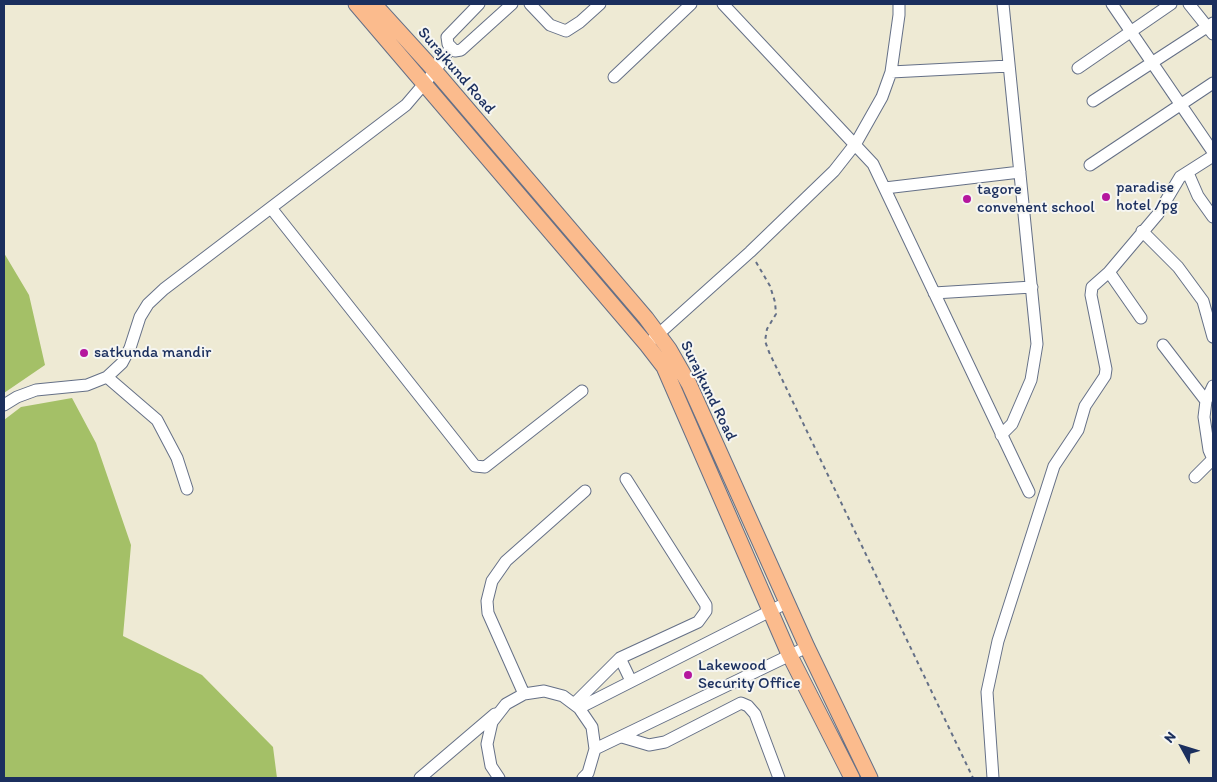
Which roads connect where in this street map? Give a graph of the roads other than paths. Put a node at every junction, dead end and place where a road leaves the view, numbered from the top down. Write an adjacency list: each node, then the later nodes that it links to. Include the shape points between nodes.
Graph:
1 (356, 4): 24 (main road, Surajkund Road)
2 (374, 4): 20 (main road, Surajkund Road)
3 (479, 4): 16 (street, via 447,36)
4 (512, 4): 16 (street, via 462,50)
5 (530, 4): 6 (street, via 550,25 566,31)
6 (600, 4)
7 (691, 4): 22 (street)
8 (723, 4): 27 (street)
9 (899, 4): 21 (street)
10 (1003, 4): 18 (street)
11 (1112, 4): 15 (street)
12 (1171, 4): 15 (street)
13 (1189, 4): 14 (street)
14 (1212, 28): 17 (street)
15 (1132, 32): 17 (street); 19 (street)
16 (451, 47): 20 (street)
17 (1152, 63): 25 (street); 26 (street)
18 (1009, 66): 21 (street); 31 (street)
19 (1078, 68)
20 (435, 72): 24 (street); 42 (main road, Surajkund Road)
21 (890, 72): 27 (street, via 882,97)
22 (614, 77)
23 (1213, 83): 26 (street)
24 (425, 84): 34 (street, via 406,104); 42 (main road, Surajkund Road)
25 (1093, 101)
26 (1181, 105): 28 (street); 30 (street)
27 (856, 143): 33 (street, via 873,164); 42 (street, via 834,171)
28 (1213, 152)
29 (1213, 156): 32 (street)
30 (1090, 165)
31 (1020, 172): 33 (street); 38 (street)
32 (1188, 173): 35 (street, via 1198,196); 36 (street, via 1180,178 1158,214)
33 (885, 188): 39 (street)
34 (270, 208): 44 (street, via 148,304 122,363); 46 (street, via 475,466 485,467)
35 (1213, 217)
36 (1142, 230): 37 (street); 41 (street, via 1203,300)
37 (1108, 272): 40 (street); 72 (street, via 1092,287 1090,295 1105,376 1085,406 1078,430 1054,466 998,641 987,692)
38 (1032, 287): 39 (street); 49 (street, via 1037,358 1019,410)
39 (934, 293): 49 (street)
40 (1141, 318)
41 (1213, 337)
42 (653, 339): 55 (main road, Surajkund Road, via 689,384); 56 (main road, Surajkund Road)
43 (1164, 345): 47 (street)
44 (107, 377): 48 (street, via 87,385 36,390); 52 (street, via 156,420 177,458)
45 (1213, 386): 47 (street)
46 (582, 391)
47 (1206, 401): 50 (street, via 1204,423 1213,459)
48 (4, 405)
49 (1001, 435): 54 (street)
50 (1194, 476)
51 (626, 479): 59 (street, via 706,606 706,612 698,622)
52 (187, 489)
53 (585, 491): 61 (street, via 506,561 492,581 488,613)
54 (1029, 492)
55 (788, 602): 56 (street); 57 (main road, Surajkund Road)
56 (771, 611): 58 (main road, Surajkund Road); 60 (street)
57 (807, 647): 58 (street); 71 (main road, Surajkund Road)
58 (789, 654): 64 (street); 70 (main road, Surajkund Road)
59 (620, 658): 60 (street); 63 (street)
60 (631, 681): 63 (street)
61 (524, 694): 62 (street); 63 (street, via 544,692 563,696)
62 (506, 704): 66 (street); 67 (street, via 492,722 487,744 491,766)
63 (577, 706): 65 (street, via 592,726)
64 (622, 737): 65 (street); 69 (street, via 649,745 665,742 742,703 755,714)
65 (595, 749): 68 (street, via 588,773)
66 (420, 778)
67 (499, 778)
68 (582, 778)
69 (779, 778)
70 (852, 778)
71 (870, 778)
72 (993, 778)

